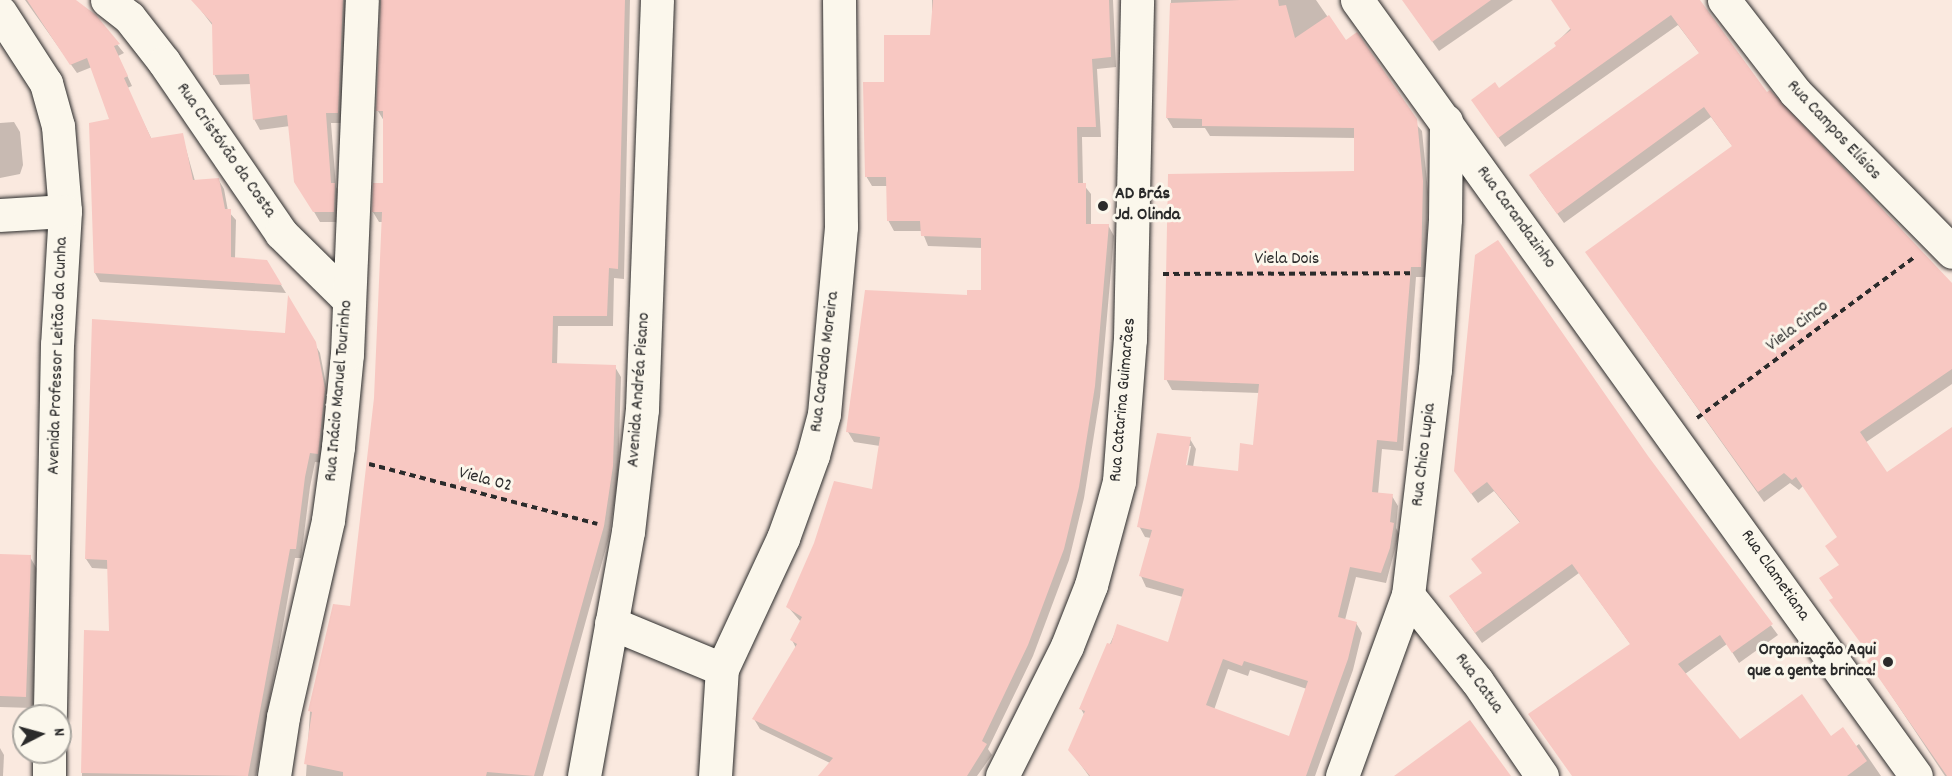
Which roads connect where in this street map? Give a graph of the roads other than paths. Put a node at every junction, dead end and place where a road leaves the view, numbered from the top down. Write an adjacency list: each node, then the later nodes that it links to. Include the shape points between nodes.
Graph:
1 (107, 0): 13 (street, Rua Cristóvão da Costa, via 129,17 164,62 281,232)
2 (362, 0): 13 (street, Rua Inácio Manuel Tourinho)
3 (657, 0): 16 (street, Avenida Andréa Pisano, via 642,409 628,532)
4 (839, 0): 17 (street, Rua Cardodo Moreira, via 841,227 824,414 783,538)
5 (1137, 0): 22 (street, Rua Catarina Guimarães, via 1127,400 1113,504 1091,585 1067,646)
6 (1357, 0): 9 (street, Rua Carandazinho)
7 (1724, 0): 12 (street, Rua Campos Elísios, via 1795,92)
8 (0, 12): 10 (street, Avenida Professor Leitão da Cunha, via 46,83 58,126)
9 (1446, 121): 14 (street, Rua Carandazinho); 15 (street, Rua Chico Lupia, via 1435,370)
10 (65, 211): 11 (street); 18 (street, Avenida Professor Leitão da Cunha, via 57,344)
11 (0, 215)
12 (1945, 246)
13 (348, 299): 19 (street, Rua Inácio Manuel Tourinho, via 347,354 328,520 283,717)
14 (1673, 436): 25 (street, Rua Clametiana)
15 (1408, 595): 23 (street, Rua Chico Lupia); 24 (street, Rua Catua, via 1478,681)
16 (612, 623): 17 (street); 20 (street, Avenida Andréa Pisano)
17 (722, 669): 21 (street, Rua Cardodo Moreira)
18 (50, 704)
19 (274, 776)
20 (584, 776)
21 (715, 776)
22 (1002, 776)
23 (1342, 776)
24 (1542, 776)
25 (1916, 776)

